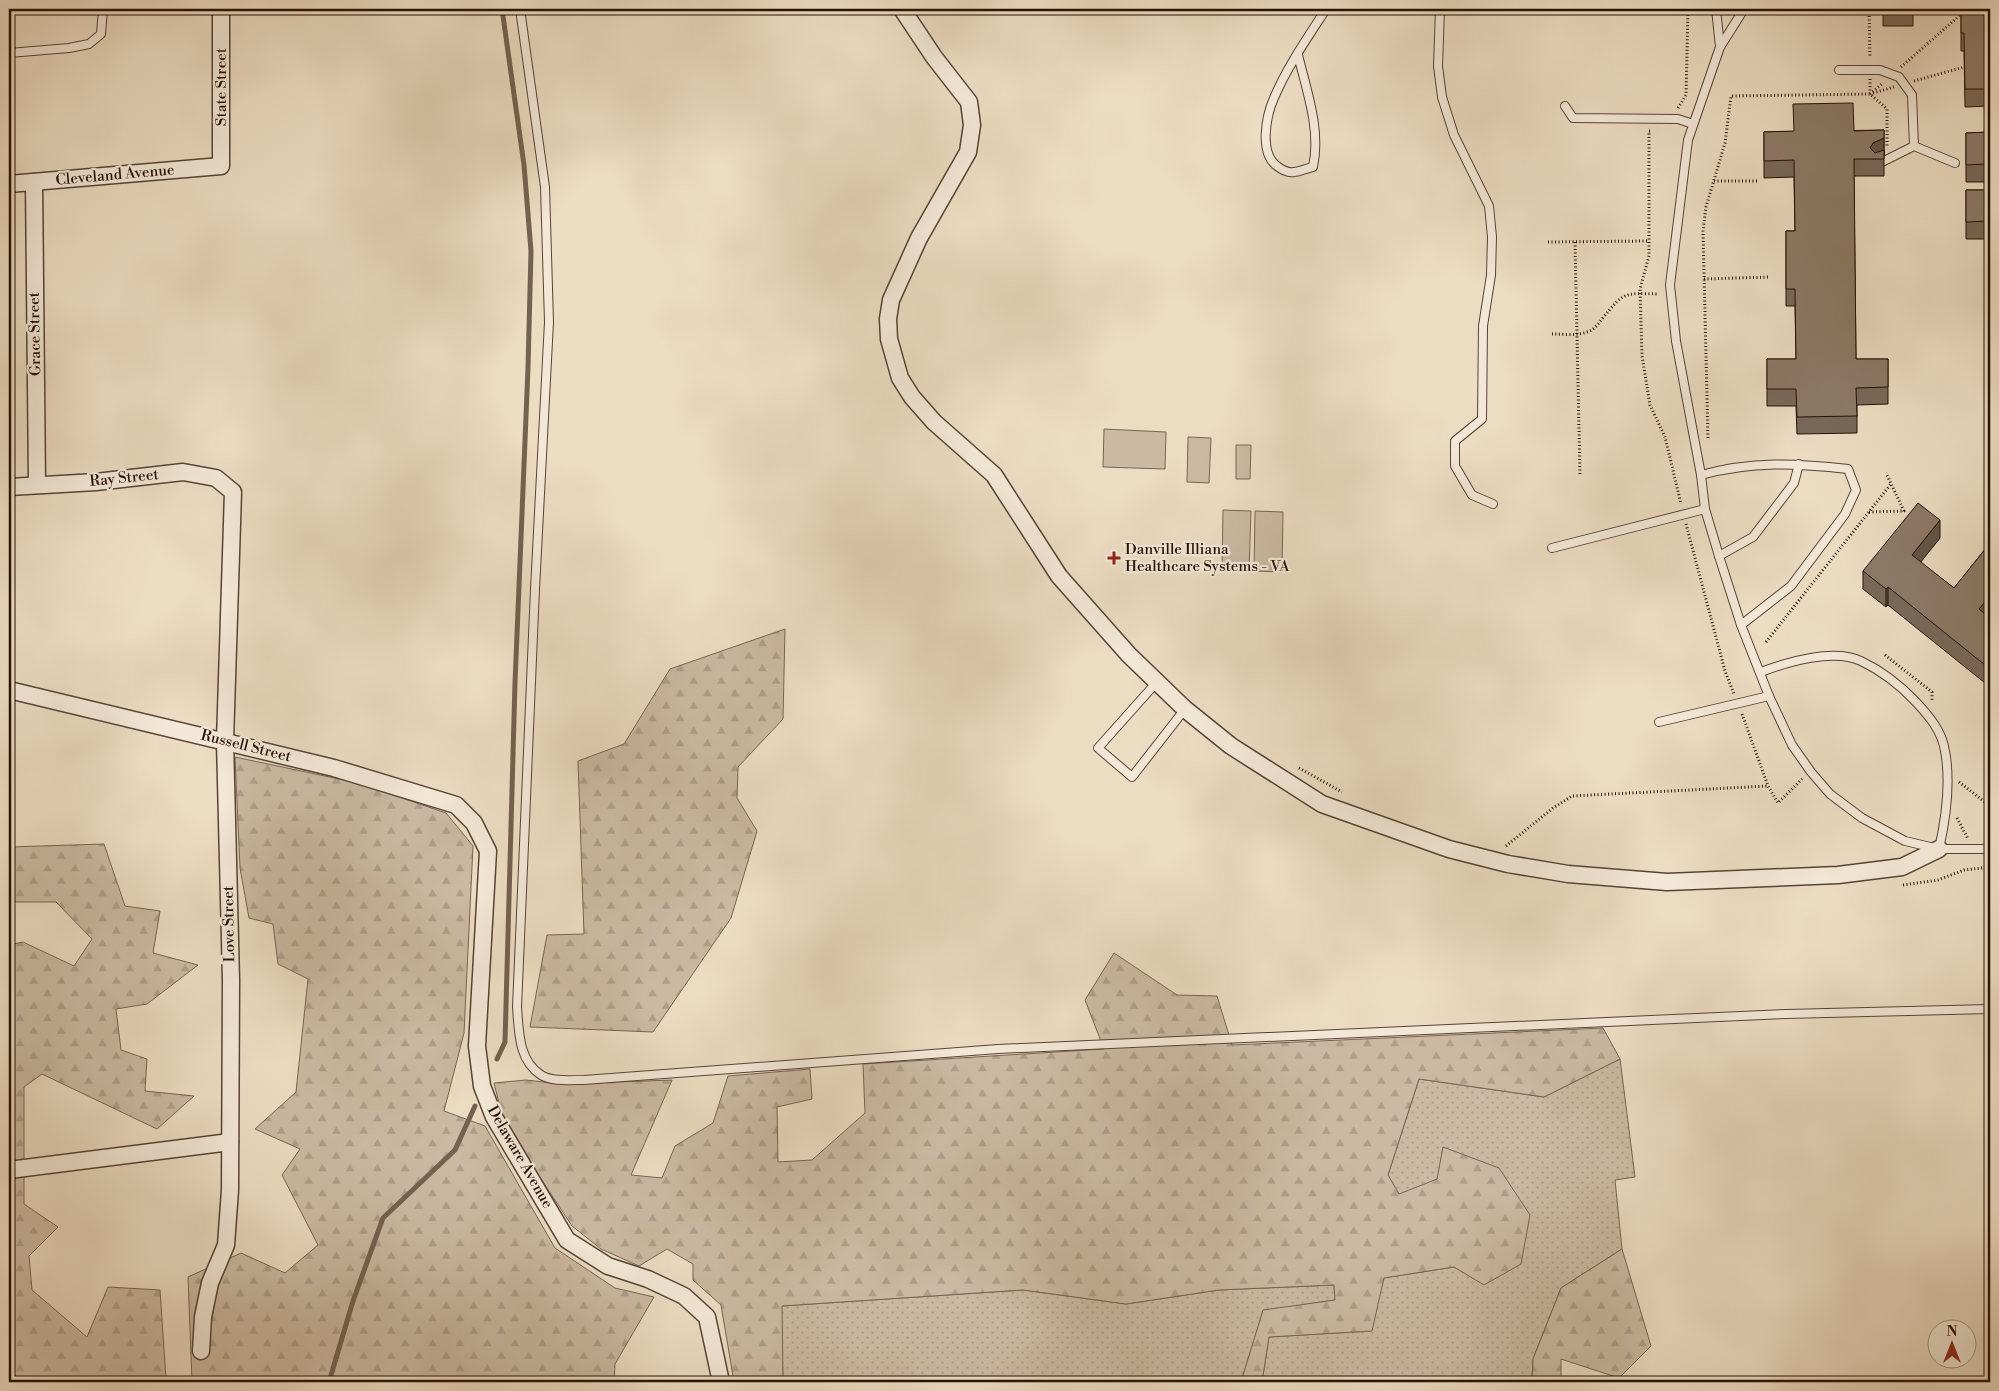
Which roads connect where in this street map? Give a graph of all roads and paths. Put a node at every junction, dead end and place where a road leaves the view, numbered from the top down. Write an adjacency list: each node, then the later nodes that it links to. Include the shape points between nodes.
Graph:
1 (103, 9): 13 (lane, via 101,34 89,44)
2 (221, 9): 29 (street, State Street)
3 (520, 9): 83 (lane, via 545,187 549,251 550,322 535,589 518,1007 519,1043 528,1062 541,1075 558,1080 584,1080 998,1049 1786,1014)
4 (902, 9): 62 (street, via 934,58 970,102 972,125 968,152 919,238 891,300 889,339 900,378 934,422 994,475 1059,576)
5 (1326, 9): 14 (lane)
6 (1440, 9): 52 (lane, via 1438,66 1442,97 1454,135 1489,206 1492,236 1491,275 1482,326 1482,419 1455,441 1455,466 1472,495)
7 (1688, 9): 22 (path, via 1686,95)
8 (1716, 9): 12 (lane)
9 (1744, 9): 12 (lane)
10 (1870, 9): 17 (path)
11 (1967, 9): 18 (path)
12 (1720, 47): 23 (lane)
13 (9, 53)
14 (1298, 55): 14 (lane, via 1273,99 1265,149 1271,162 1283,171 1294,172 1313,167 1316,150 1315,127)
15 (1976, 63): 19 (path)
16 (1840, 70): 17 (lane)
17 (1870, 70): 18 (lane); 20 (path)
18 (1892, 74): 19 (lane); 20 (path)
19 (1904, 84): 20 (path); 25 (lane, via 1912,95)
20 (1870, 94): 26 (path, via 1887,109); 31 (path, via 1731,96 1725,143)
21 (1564, 106): 23 (lane, via 1573,118 1678,119)
22 (1678, 108)
23 (1693, 124): 47 (lane, via 1688,140 1670,285 1676,341)
24 (1657, 131): 36 (path, via 1649,131)
25 (1914, 146): 26 (lane); 27 (lane)
26 (1887, 160): 28 (lane)
27 (1955, 163)
28 (1876, 164)
29 (221, 166): 32 (street, Cleveland Avenue)
30 (1758, 180): 31 (path)
31 (1714, 181): 38 (path, via 1703,231)
32 (34, 182): 33 (street, Cleveland Avenue); 49 (street, Grace Street)
33 (9, 184)
34 (1548, 242): 35 (path)
35 (1575, 242): 36 (path); 42 (path)
36 (1650, 242): 39 (path)
37 (1770, 277): 38 (path)
38 (1704, 279): 43 (path)
39 (1640, 293): 40 (path); 42 (path, via 1621,297 1595,327); 53 (path, via 1642,356 1650,405 1665,437)
40 (1658, 294)
41 (1552, 334): 42 (path)
42 (1577, 334): 46 (path)
43 (1708, 446)
44 (1799, 464): 47 (lane, via 1736,466); 58 (lane, via 1794,483 1753,537); 59 (lane, via 1848,469 1856,490 1845,514 1791,586)
45 (1886, 473): 48 (path)
46 (1580, 475)
47 (1701, 476): 54 (lane)
48 (1891, 484): 55 (path); 55 (path, via 1904,511)
49 (38, 485): 50 (street, Ray Street); 51 (street, Ray Street, via 183,472 216,478)
50 (9, 487)
51 (233, 492): 68 (street, Love Street)
52 (1493, 504)
53 (1681, 505)
54 (1705, 509): 57 (lane); 58 (lane)
55 (1869, 512): 60 (path)
56 (1686, 524): 65 (path, via 1726,671)
57 (1552, 548)
58 (1719, 556): 59 (lane)
59 (1741, 625): 61 (lane)
60 (1766, 642)
61 (1761, 672): 64 (lane); 78 (lane, via 1786,662 1821,656 1845,658 1860,661 1903,688 1940,733 1945,750 1948,776)
62 (1156, 683): 66 (street); 66 (lane, via 1098,748 1132,777)
63 (9, 690): 68 (street, Russell Street)
64 (1769, 696): 65 (lane); 78 (lane, via 1792,745 1830,794 1862,818 1905,841)
65 (1738, 703): 67 (lane); 72 (path)
66 (1185, 709): 78 (street, via 1231,746 1322,804 1449,848 1508,864 1568,874 1668,882 1838,875 1902,867)
67 (1659, 722)
68 (224, 741): 76 (street, Russell Street, via 334,768 456,805); 84 (street, Love Street, via 231,980)
69 (1295, 767): 74 (path)
70 (1802, 779): 72 (path, via 1778,803)
71 (1958, 780): 73 (path)
72 (1768, 786): 77 (path, via 1572,796)
73 (1957, 787)
74 (1349, 797)
75 (1957, 816): 80 (path)
76 (474, 823): 87 (street, Delaware Avenue, via 488,851 477,1046 482,1086 494,1117 568,1240 608,1266 648,1279 684,1296 707,1317)
77 (1503, 848)
78 (1940, 849): 80 (lane)
79 (1990, 849): 80 (lane)
80 (1975, 850)
81 (1990, 867): 82 (path)
82 (1901, 885)
83 (1990, 1009)
84 (230, 1142): 85 (street); 86 (street, Love Street, via 226,1245 210,1283)
85 (9, 1170)
86 (201, 1351)
87 (720, 1382)

